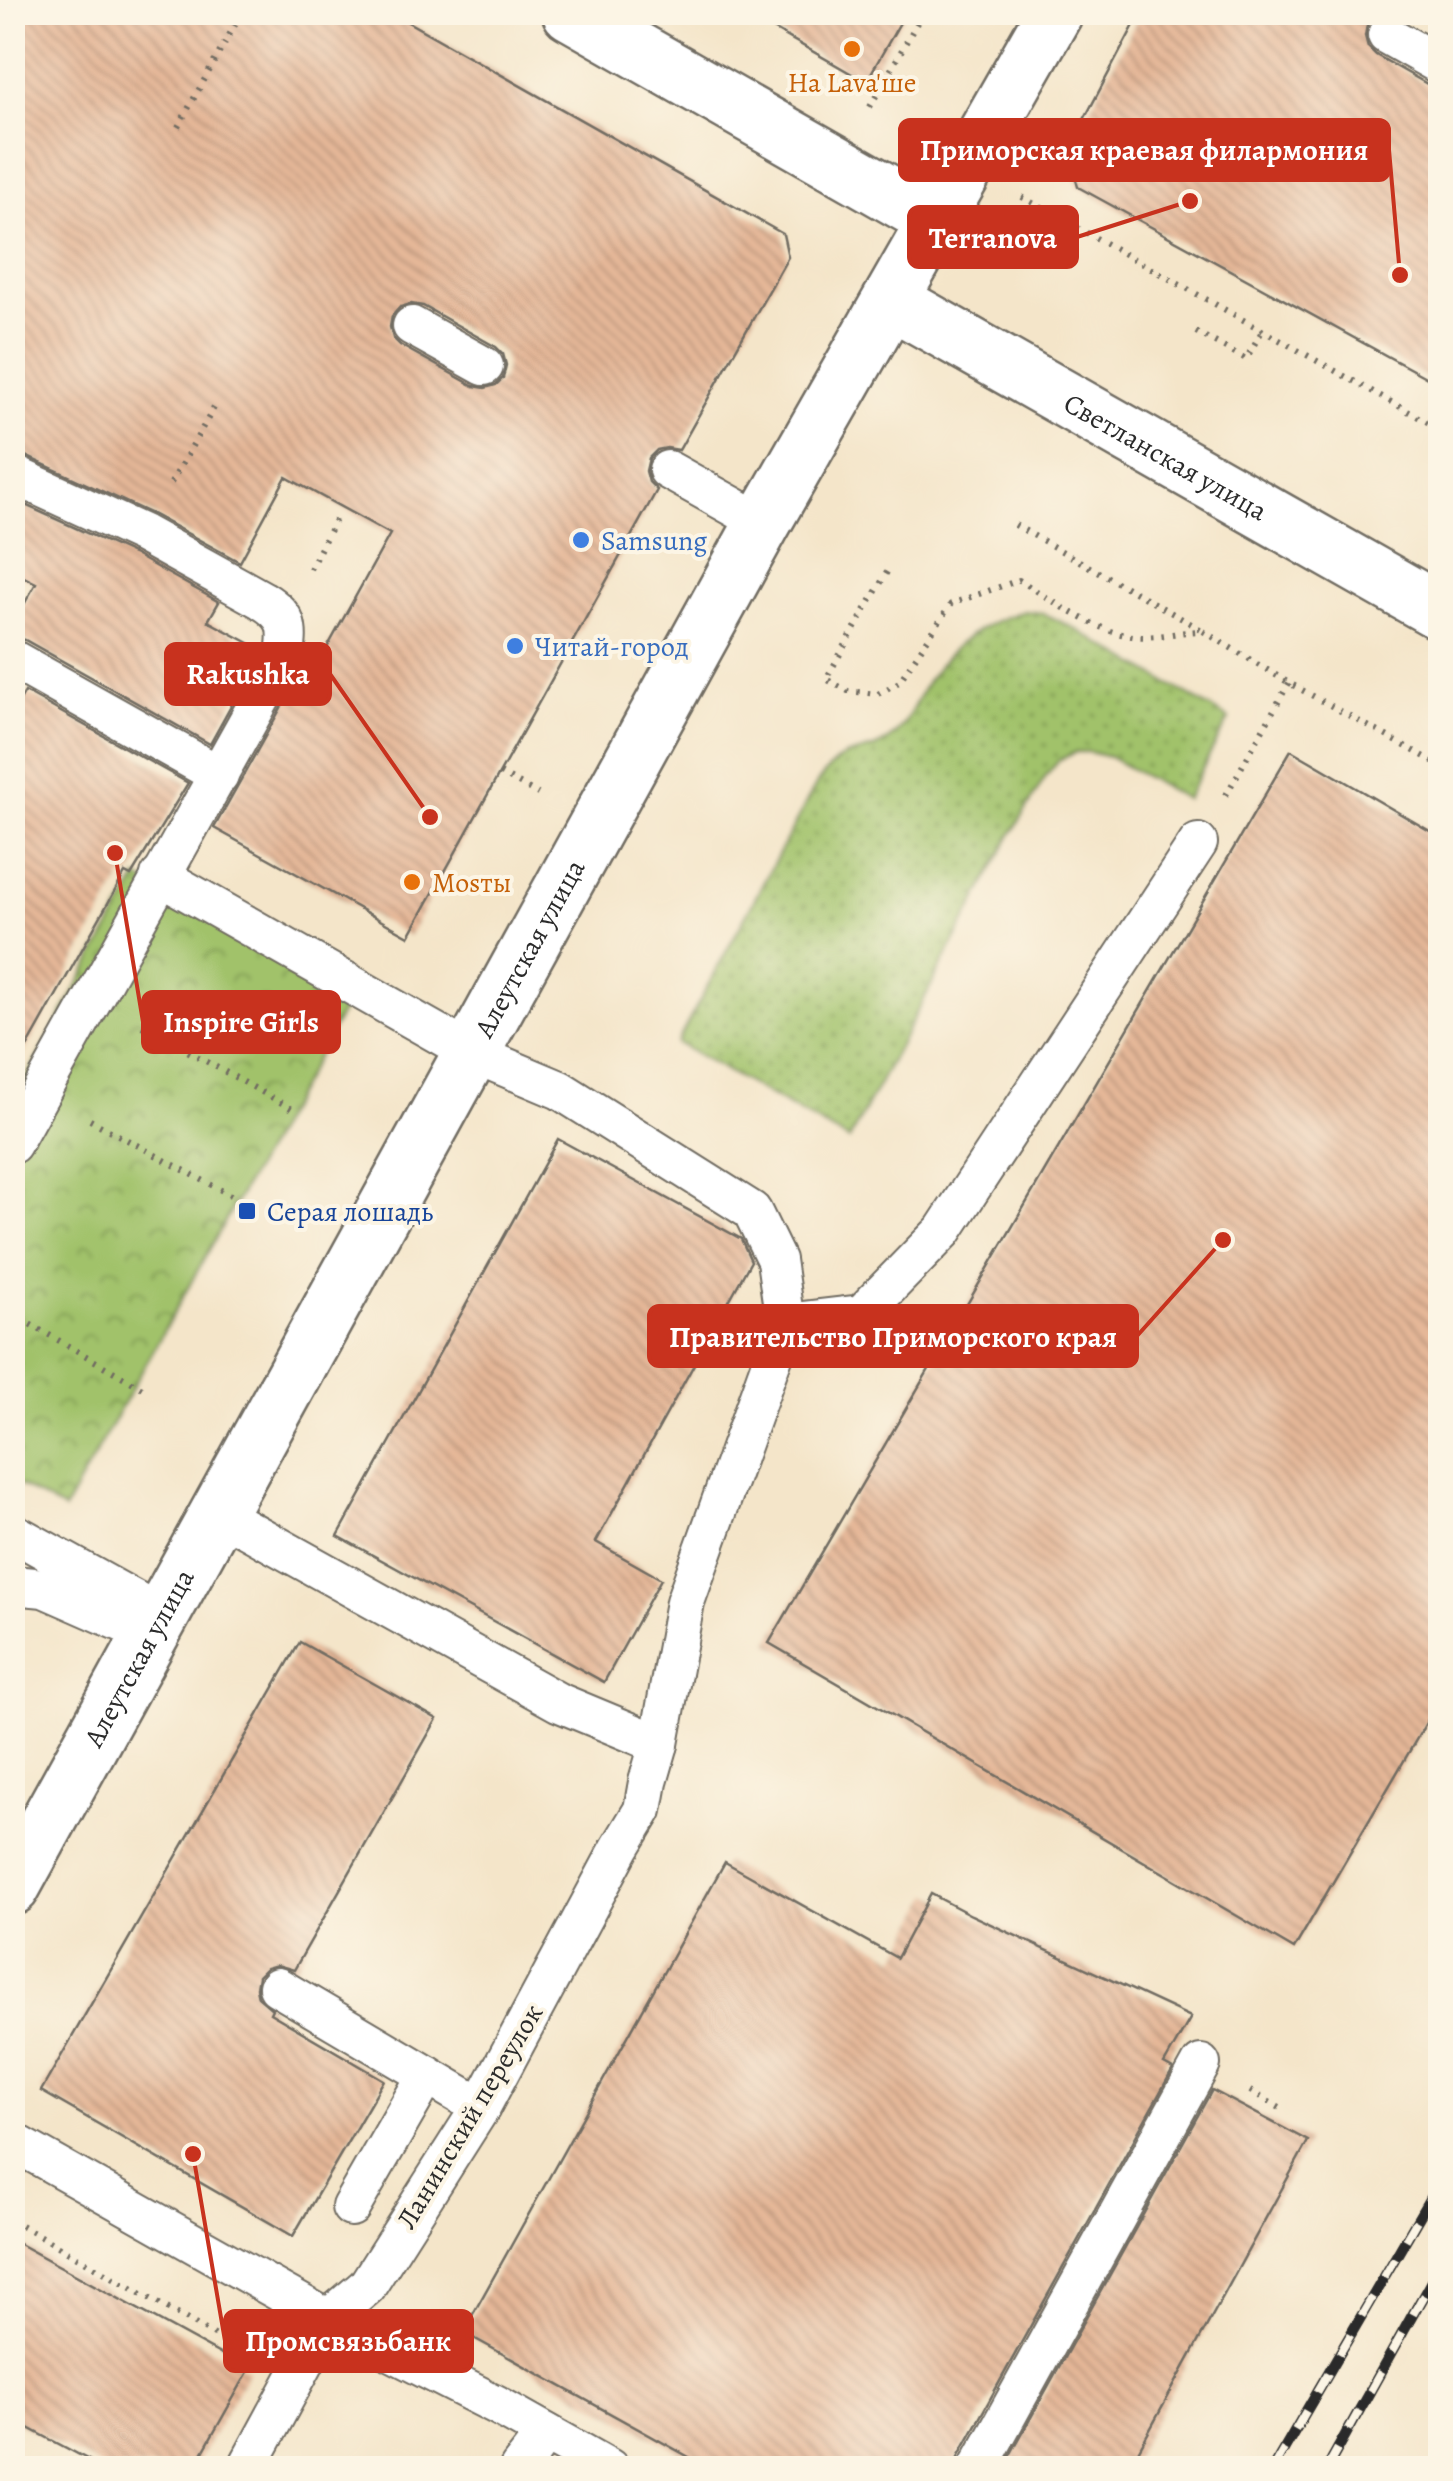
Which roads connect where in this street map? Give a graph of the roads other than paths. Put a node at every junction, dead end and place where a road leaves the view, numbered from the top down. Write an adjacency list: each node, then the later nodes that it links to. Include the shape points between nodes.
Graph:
1 (570, 12): 5 (main road)
2 (1055, 12): 5 (main road, Алеутская улица)
3 (1386, 35): 4 (lane)
4 (1440, 65)
5 (937, 221): 6 (main road, Алеутская улица)
6 (892, 301): 11 (main road, Алеутская улица); 12 (main road, Светланская улица)
7 (412, 326): 8 (lane)
8 (484, 366)
9 (668, 470): 11 (lane)
10 (12, 474): 14 (lane, via 142,534 262,600 284,619 284,655)
11 (764, 523): 17 (main road, Алеутская улица)
12 (1440, 612)
13 (13, 660): 14 (lane)
14 (219, 776): 16 (lane)
15 (1198, 843): 19 (lane, via 942,1231 862,1314)
16 (160, 876): 17 (lane); 18 (lane)
17 (472, 1053): 19 (lane, via 560,1090 752,1211 776,1260); 20 (main road, Алеутская улица)
18 (12, 1144)
19 (785, 1323): 24 (lane, Ланинский переулок, via 685,1602)
20 (218, 1513): 23 (main road, Алеутская улица); 24 (lane, via 558,1702)
21 (12, 1532): 23 (lane)
22 (12, 1589): 23 (lane, via 44,1588)
23 (156, 1625): 25 (main road, Алеутская улица)
24 (659, 1744): 29 (lane, Ланинский переулок, via 643,1810)
25 (12, 1887)
26 (278, 1987): 28 (lane)
27 (1201, 2064): 37 (lane)
28 (427, 2075): 29 (lane); 31 (lane)
29 (481, 2107): 32 (lane, Ланинский переулок, via 366,2286)
30 (12, 2142): 32 (lane)
31 (351, 2207)
32 (328, 2319): 33 (lane); 34 (lane, Ланинский переулок)
33 (546, 2433): 35 (lane); 36 (lane)
34 (246, 2468)
35 (519, 2468)
36 (609, 2468)
37 (978, 2468)

